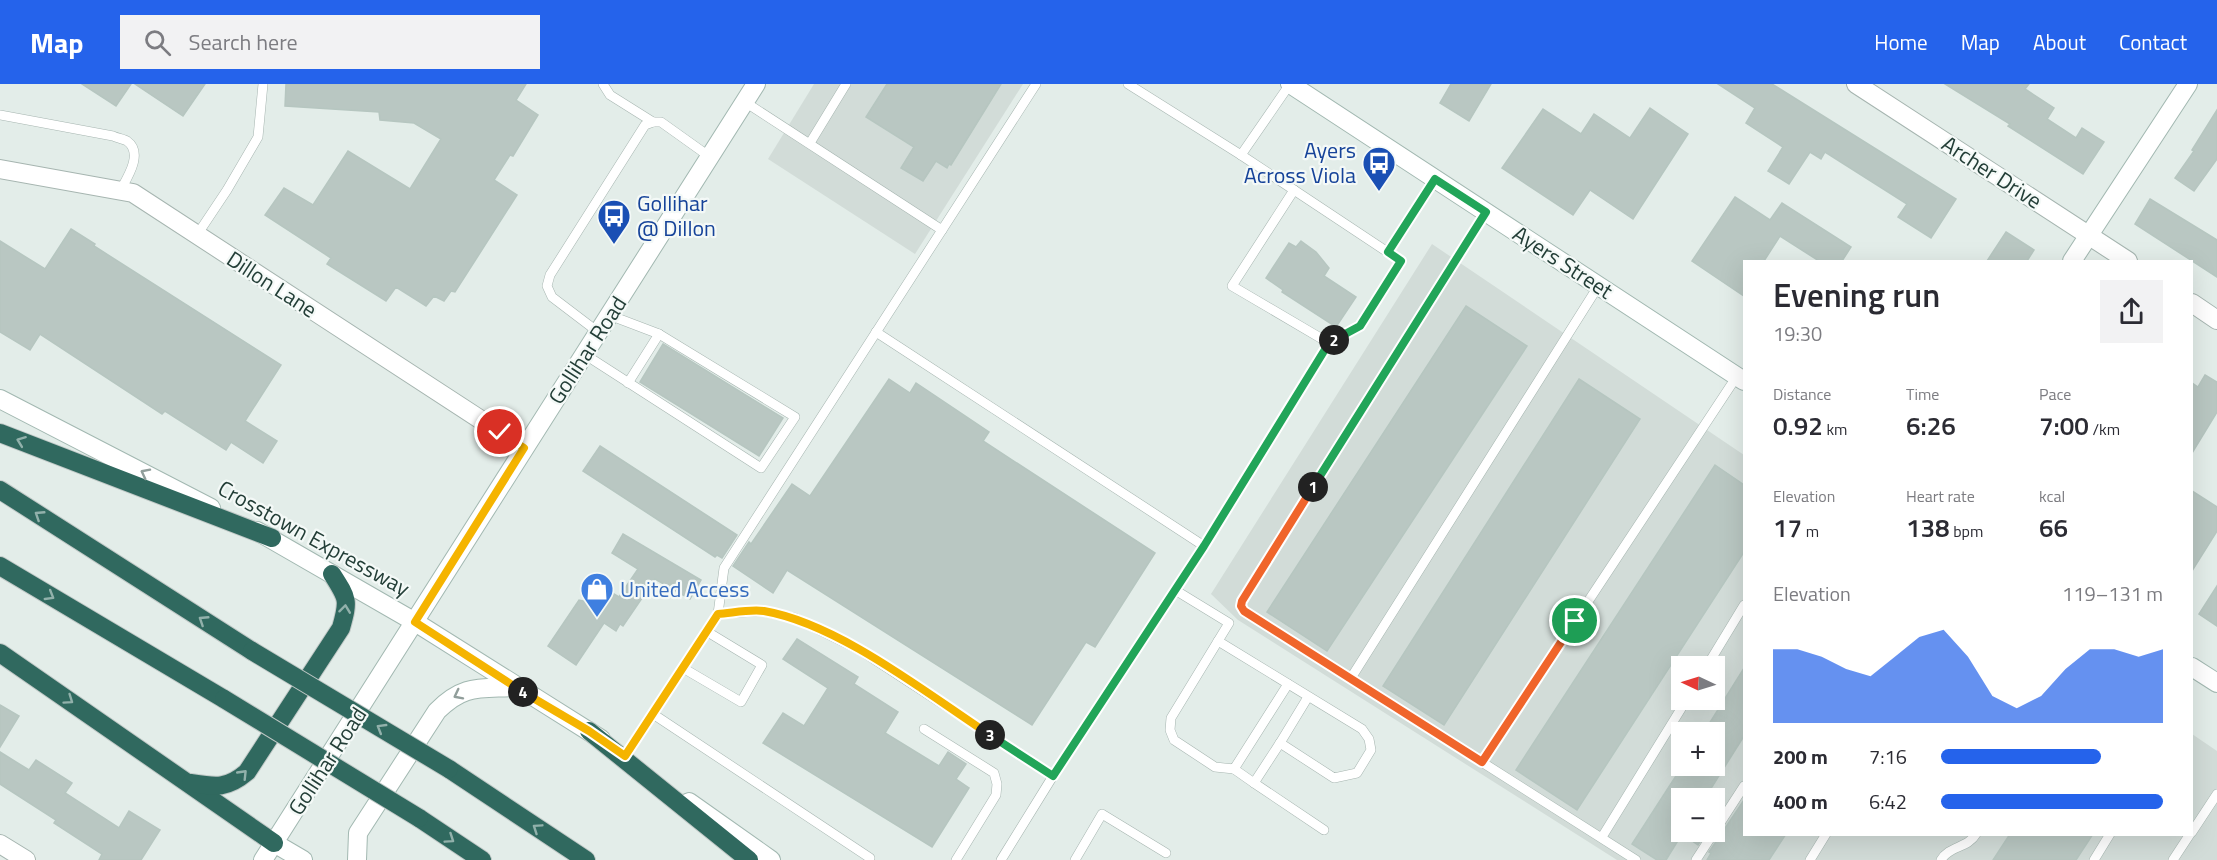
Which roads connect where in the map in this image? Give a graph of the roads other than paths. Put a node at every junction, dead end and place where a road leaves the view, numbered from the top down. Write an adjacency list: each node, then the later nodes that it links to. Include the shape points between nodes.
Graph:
1 (263, 84): 22 (lane, via 258,137)
2 (603, 84): 12 (lane, via 610,95)
3 (756, 84): 10 (main road, Gollihar Road)
4 (846, 84): 13 (lane)
5 (1036, 84): 21 (lane)
6 (1128, 84): 14 (lane)
7 (1290, 84): 14 (lane); 17 (main road, Ayers Street)
8 (1856, 84): 23 (main road, Archer Drive)
9 (2188, 84): 23 (main road)
10 (745, 102): 13 (lane); 15 (main road, Gollihar Road)
11 (0, 115): 19 (lane, via 129,142 135,152 133,164)
12 (653, 122): 15 (lane, via 661,122); 31 (lane, via 639,135 550,275 547,286 552,297)
13 (810, 143): 21 (lane)
14 (1241, 155): 18 (lane)
15 (710, 157): 29 (main road, Gollihar Road)
16 (0, 169): 19 (main road, Dillon Lane)
17 (1435, 179): 20 (main road, Ayers Street); 24 (lane)
18 (1294, 190): 24 (lane); 34 (lane, via 1232,286)
19 (120, 191): 22 (main road, Dillon Lane, via 133,193)
20 (1486, 212): 27 (main road, Ayers Street); 56 (lane, via 1242,601 1244,611)
21 (942, 230): 32 (lane)
22 (197, 235): 40 (main road, Dillon Lane)
23 (2089, 235): 25 (main road); 26 (main road, Archer Drive)
24 (1388, 252): 34 (lane, via 1401,261 1360,326)
25 (2073, 260)
26 (2126, 260)
27 (1599, 285): 36 (main road, Ayers Street); 56 (lane)
28 (2193, 304): 30 (main road)
29 (609, 315): 31 (main road, Gollihar Road); 33 (lane)
30 (2217, 320)
31 (598, 332): 35 (main road, Gollihar Road)
32 (876, 332): 43 (lane); 48 (lane, via 724,568)
33 (659, 334): 37 (lane); 37 (lane, via 795,417 761,468)
34 (1329, 343): 43 (lane)
35 (584, 354): 37 (lane); 40 (main road, Gollihar Road)
36 (1741, 378): 67 (lane)
37 (628, 383)
38 (0, 399): 42 (main road, Crosstown Expressway, one-way to 38)
39 (0, 433): 42 (highway, one-way to 39)
40 (524, 448): 49 (main road, Gollihar Road)
41 (0, 490): 90 (highway, one-way to 41, bridge, via 449,769 252,651)
42 (272, 538): 45 (main road, Crosstown Expressway)
43 (1204, 546): 46 (lane)
44 (0, 566): 89 (highway, one-way to 89, bridge, via 224,699)
45 (332, 574): 49 (main road, Crosstown Expressway); 70 (highway, one-way to 45, via 234,783 247,772 341,628 346,596)
46 (1175, 590): 51 (lane, via 1228,623); 69 (lane)
47 (1743, 607): 53 (lane)
48 (718, 614): 50 (lane); 69 (lane, via 761,611 804,622 860,650)
49 (415, 622): 59 (main road, Crosstown Expressway); 81 (main road, Gollihar Road)
50 (706, 631): 54 (lane); 54 (lane, via 762,664 741,702)
51 (1218, 641): 58 (lane); 68 (lane, via 1171,718 1170,730 1174,740 1215,767)
52 (0, 653): 70 (highway, one-way to 70)
53 (1713, 656)
54 (683, 668): 62 (lane)
55 (2193, 668): 57 (main road)
56 (1351, 678): 67 (lane)
57 (2217, 683)
58 (1288, 684): 60 (lane); 68 (lane)
59 (515, 687): 64 (main road, Crosstown Expressway); 88 (main road, one-way to 88, via 465,690 437,711 358,833)
60 (1308, 697): 65 (lane); 65 (lane, via 1362,729 1369,739 1371,750 1357,773 1334,778)
61 (1680, 710): 80 (lane)
62 (653, 714): 66 (lane); 84 (lane)
63 (924, 729): 93 (lane, via 994,773 997,784 996,795)
64 (589, 731): 66 (main road, Crosstown Expressway); 91 (highway)
65 (1280, 742): 71 (lane)
66 (625, 756): 92 (main road, Crosstown Expressway)
67 (1482, 762): 80 (lane)
68 (1233, 769): 71 (lane)
69 (1053, 776): 94 (lane)
70 (189, 783): 81 (highway)
71 (1254, 783): 74 (lane)
72 (1743, 788): 97 (lane)
73 (2217, 794): 75 (lane)
74 (1324, 830)
75 (2193, 830)
76 (1825, 836): 98 (lane)
77 (1975, 836): 99 (lane, via 1946,852)
78 (2109, 836): 100 (lane)
79 (2189, 836): 101 (lane)
80 (1602, 837): 96 (lane)
81 (274, 843): 86 (main road, Gollihar Road); 87 (main road)
82 (0, 844): 85 (main road)
83 (1166, 853): 95 (lane, via 1102,814)
84 (871, 859)
85 (26, 860)
86 (263, 860)
87 (303, 860)
88 (357, 860)
89 (482, 860)
90 (586, 860)
91 (749, 860)
92 (771, 860)
93 (956, 860)
94 (1001, 860)
95 (1075, 860)
96 (1636, 860)
97 (1696, 860)
98 (1810, 860)
99 (1941, 860)
100 (2094, 860)
101 (2174, 860)

